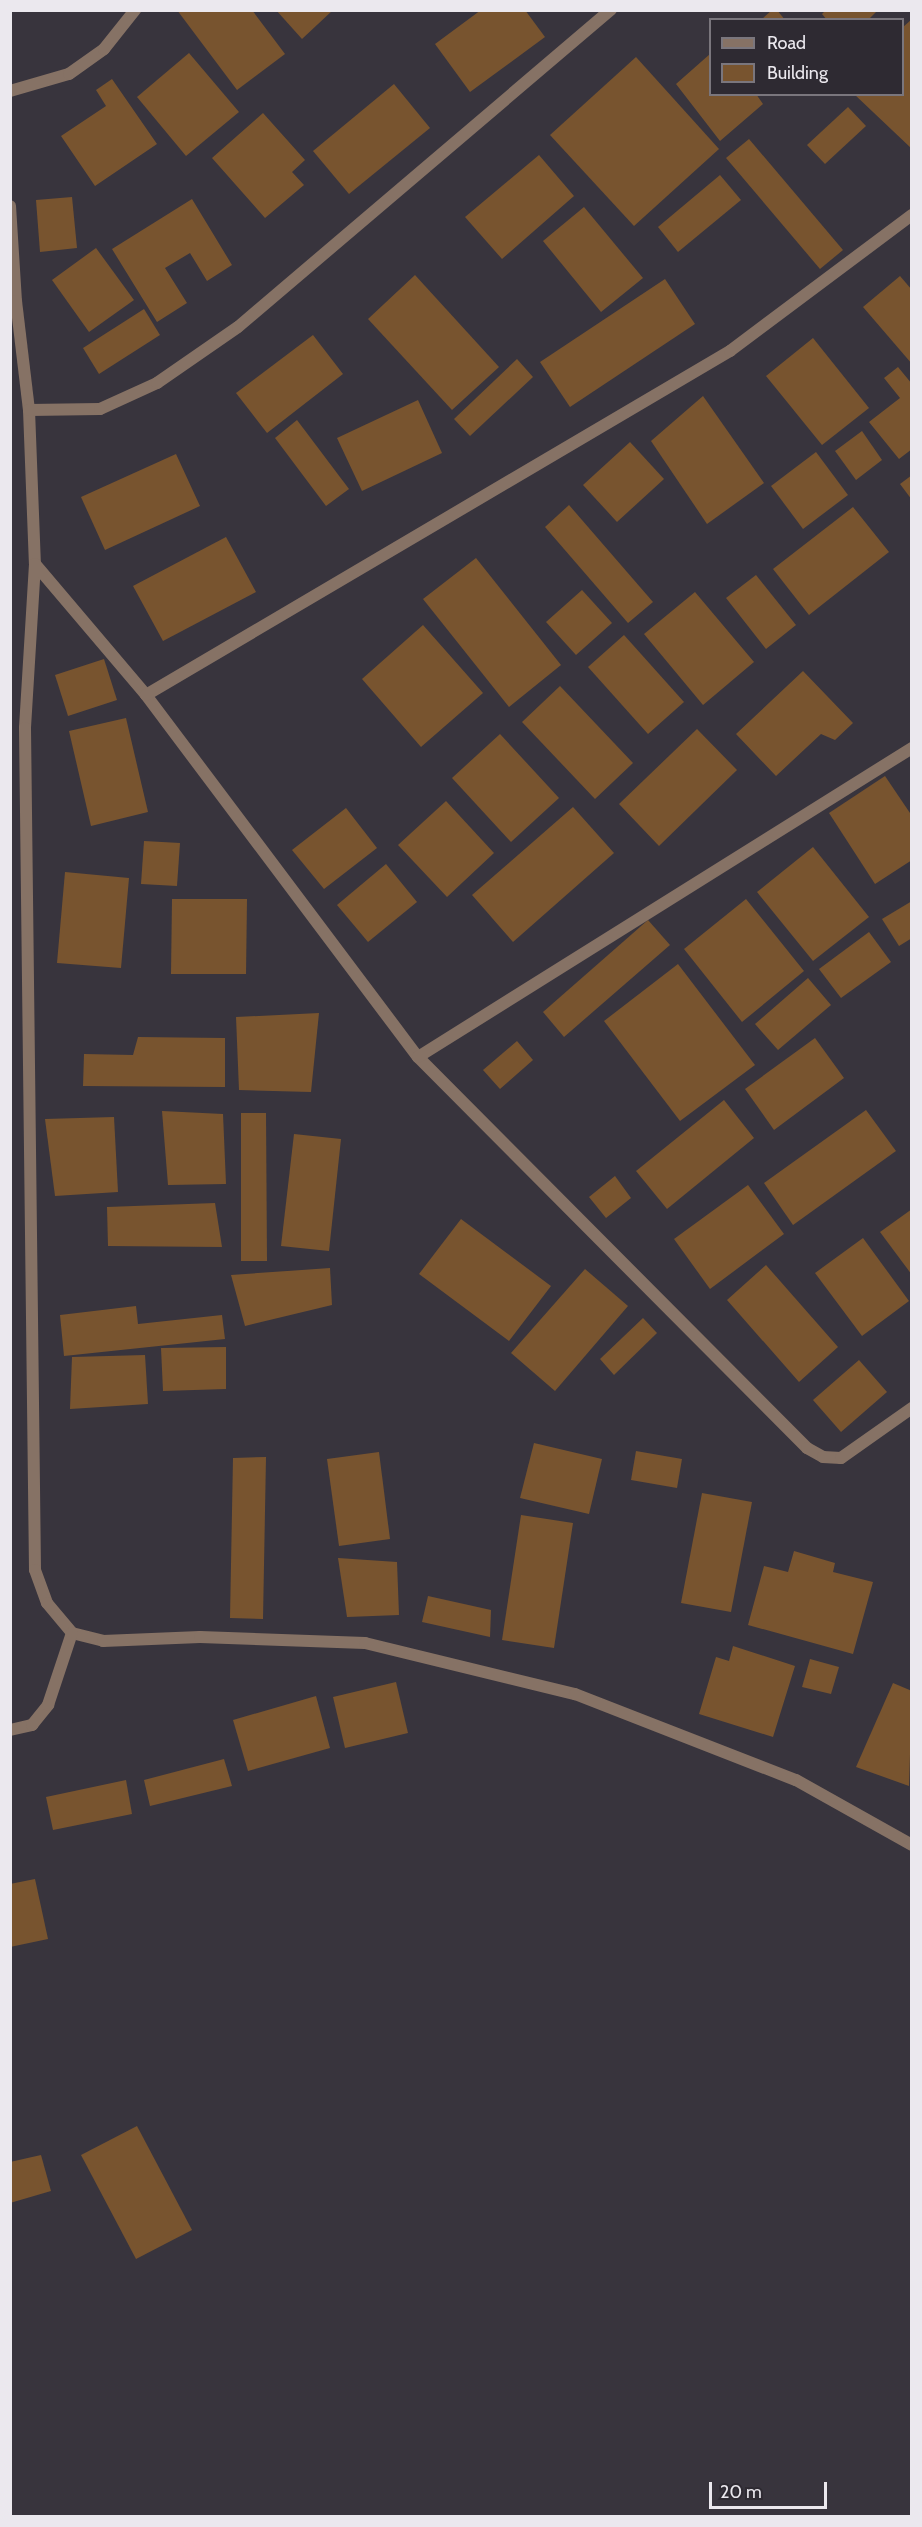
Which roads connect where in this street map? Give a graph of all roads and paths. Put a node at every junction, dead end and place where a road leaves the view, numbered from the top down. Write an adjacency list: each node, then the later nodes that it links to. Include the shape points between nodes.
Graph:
1 (135, 10): 3 (street, via 104,49 69,74)
2 (611, 10): 7 (street, via 238,327 157,383 100,410)
3 (10, 91)
4 (10, 206): 6 (street)
5 (912, 215): 9 (street, via 730,351)
6 (13, 302): 7 (street)
7 (29, 410): 8 (street)
8 (35, 564): 9 (street); 13 (street, via 25,728 35,1570 47,1603)
9 (146, 695): 11 (street)
10 (912, 748): 11 (street)
11 (418, 1057): 12 (street, via 807,1448 823,1457 841,1458)
12 (912, 1408)
13 (72, 1634): 14 (street, via 48,1704 32,1725); 15 (street, via 103,1641 200,1637 365,1643 575,1694 796,1780)
14 (10, 1730)
15 (912, 1845)

